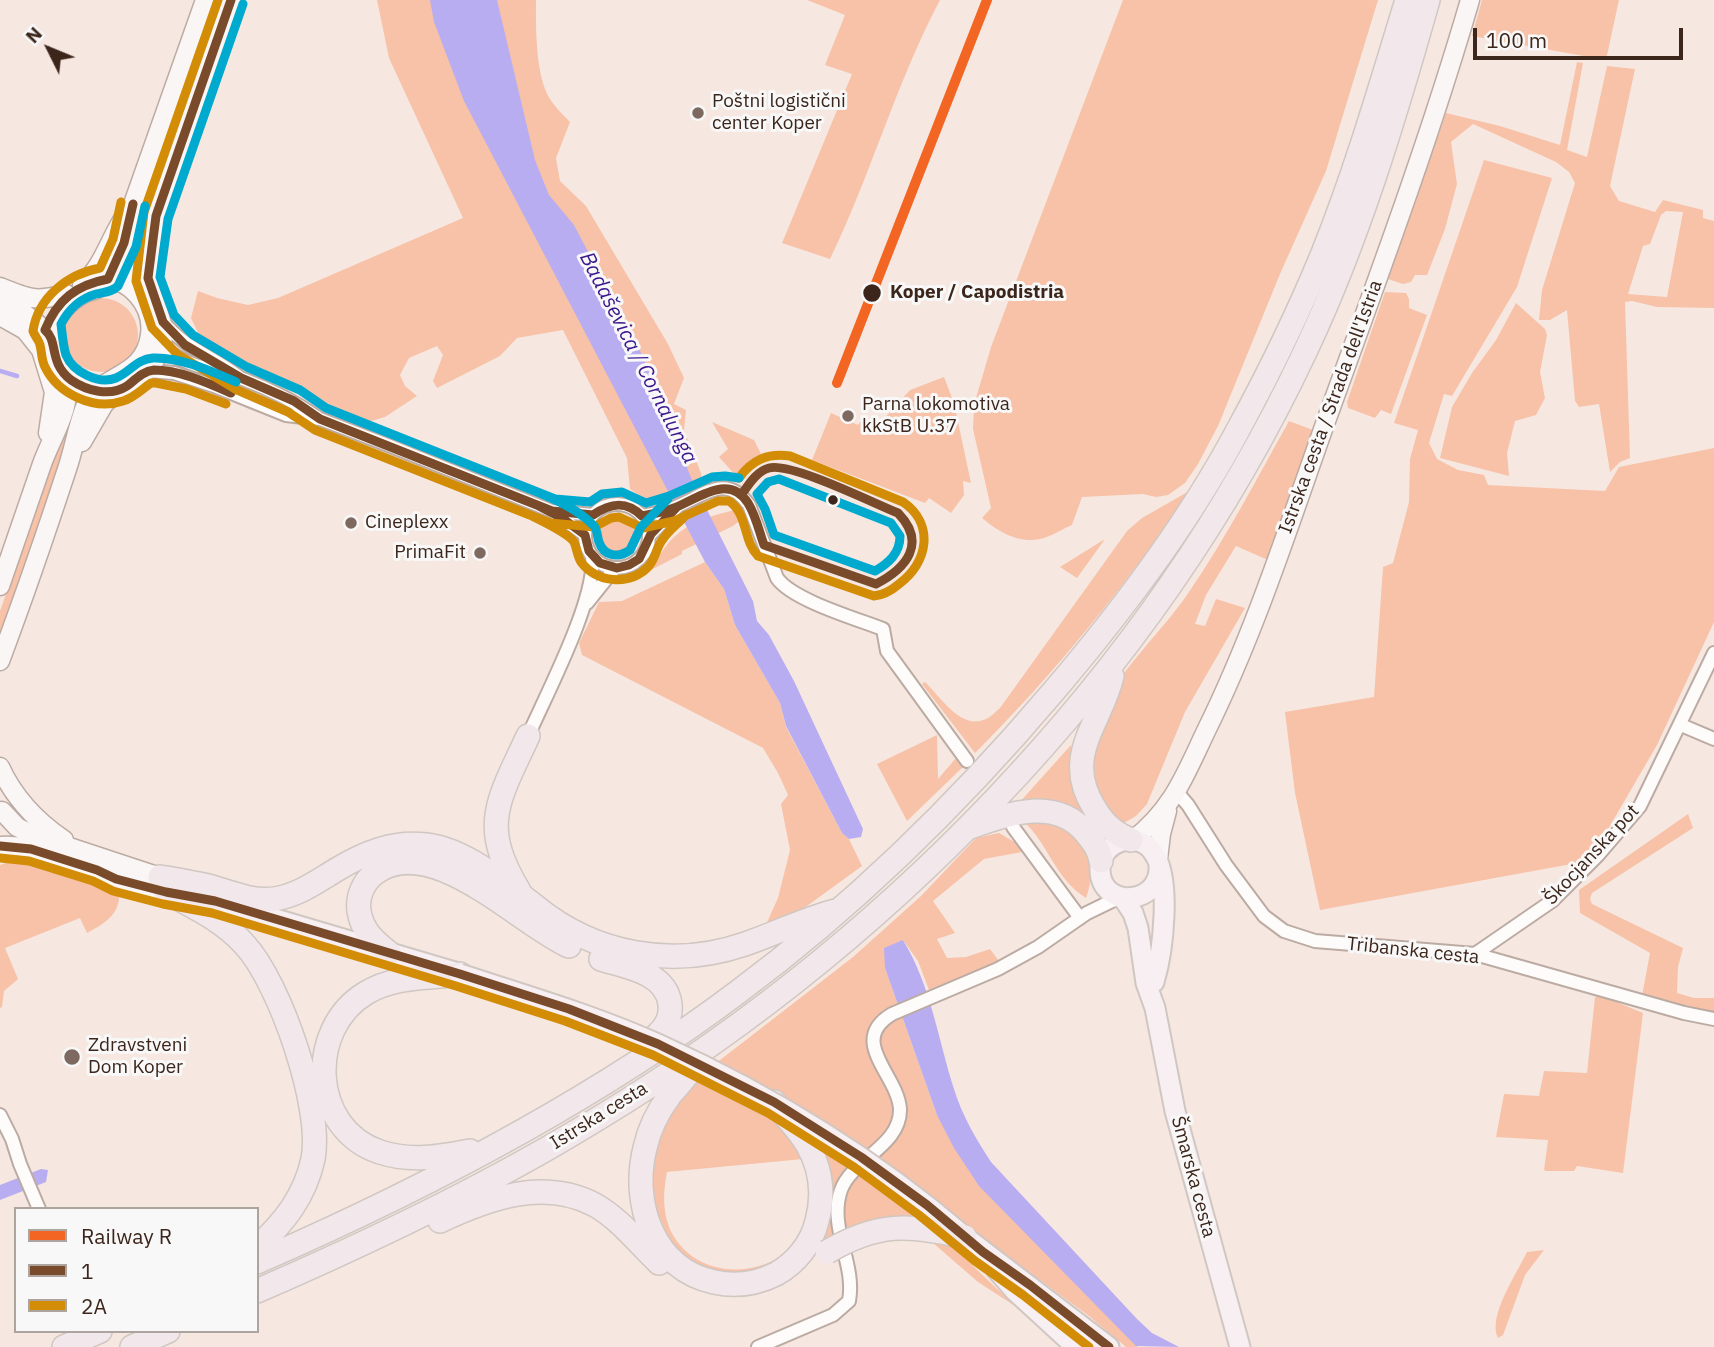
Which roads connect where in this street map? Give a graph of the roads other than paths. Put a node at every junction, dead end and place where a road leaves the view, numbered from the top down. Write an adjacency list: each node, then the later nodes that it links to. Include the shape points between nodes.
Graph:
1 (205, 0): 6 (street)
2 (231, 0): 7 (street)
3 (1408, 0): 58 (highway, Istrska cesta, via 1323,253 1277,356 1187,514 1090,649 1013,739 939,819)
4 (1428, 0): 37 (highway, Istrska cesta, via 1383,151 1342,267 1305,352 1257,447 1207,531)
5 (1470, 0): 43 (street, Istrska cesta / Strada dell'Istria, via 1256,618)
6 (133, 204): 8 (street, via 128,233); 9 (street, via 96,272)
7 (156, 216): 11 (street, via 136,264); 15 (street, via 148,278)
8 (108, 279): 9 (street); 11 (street); 16 (street, via 67,305)
9 (82, 285): 12 (street)
10 (0, 287): 12 (street, via 30,299)
11 (135, 292): 15 (street)
12 (66, 294): 16 (street, via 50,317)
13 (0, 305): 16 (street, via 25,314)
14 (0, 316): 16 (street)
15 (158, 334): 17 (street); 19 (street); 19 (street, via 180,359); 21 (street, via 130,370)
16 (46, 339): 18 (street); 23 (street, via 54,392)
17 (148, 371): 20 (street); 22 (street, via 174,373 286,415)
18 (67, 377): 21 (street); 23 (street, via 68,401)
19 (241, 378): 22 (street, via 294,401)
20 (118, 390): 21 (street); 24 (street, via 99,411)
21 (96, 391): 24 (street, via 85,406)
22 (320, 419): 26 (street)
23 (43, 461): 33 (street)
24 (69, 463): 36 (street)
25 (677, 507): 28 (street); 30 (street); 41 (street, via 715,487 742,494 783,586 883,629 887,651)
26 (552, 511): 27 (street); 29 (street)
27 (593, 515): 28 (street, via 606,506 621,505); 29 (street)
28 (642, 516): 30 (street)
29 (585, 535): 31 (street)
30 (649, 536): 32 (street, via 639,559)
31 (592, 556): 32 (street); 34 (street)
32 (615, 568): 34 (street)
33 (0, 586)
34 (584, 606): 39 (street)
35 (1714, 653): 38 (street, Škocjanska pot)
36 (0, 661)
37 (1115, 662): 46 (highway, Istrska cesta); 47 (highway, via 1088,733 1082,765 1095,810 1110,828)
38 (1681, 725): 40 (street); 61 (street, Škocjanska pot, via 1640,806 1598,855 1552,901)
39 (528, 736): 56 (highway, via 500,801 495,829 505,867)
40 (1714, 739)
41 (967, 761)
42 (0, 767): 49 (street, via 21,803)
43 (1173, 798): 47 (street); 51 (street); 61 (street, Tribanska cesta, via 1188,805 1264,916 1284,931 1315,941)
44 (1, 813): 49 (street, via 33,835)
45 (1013, 827): 59 (street)
46 (967, 828): 52 (highway, via 1020,811 1063,815 1078,823 1099,850); 66 (highway, Istrska cesta, via 862,926)
47 (1132, 840): 51 (main road, via 1146,844); 52 (main road, via 1113,845)
48 (0, 846): 53 (street, via 31,849)
49 (79, 849): 54 (street)
50 (0, 858): 53 (street, via 30,859)
51 (1158, 862): 55 (main road, via 1156,882); 63 (main road, via 1164,897)
52 (1101, 867): 57 (main road, via 1107,889); 59 (street, via 1098,888)
53 (116, 879): 54 (street)
54 (163, 885): 56 (highway, via 210,887 272,899 299,892 362,855 409,844 450,851); 60 (main road); 74 (highway, via 220,923 259,962 288,1024 304,1078 313,1119 313,1159 295,1205)
55 (1149, 892): 57 (main road, via 1134,899); 63 (main road)
56 (521, 894): 58 (highway, via 563,927 611,948 646,956 724,951)
57 (1121, 898): 59 (street); 64 (main road, via 1133,912 1138,928 1146,983)
58 (841, 909): 67 (highway, Istrska cesta, via 736,995)
59 (1084, 915): 75 (street, via 998,969 881,1022 874,1037 876,1054 898,1099 900,1117 894,1130 844,1182 837,1211 839,1233)
60 (389, 953): 62 (main road); 67 (highway, via 365,930 360,894 372,875 382,869 421,864 461,877 562,943 648,975 665,989 669,1020)
61 (1475, 954): 65 (street, Tribanska cesta)
62 (460, 974): 68 (main road, bridge, via 658,1044); 70 (highway, via 403,979 381,985 351,1003 328,1038 323,1082 339,1121 377,1151 433,1158)
63 (1154, 982): 64 (main road)
64 (1155, 1008): 81 (main road, Šmarska cesta, via 1175,1111)
65 (1714, 1019)
66 (704, 1048): 72 (highway, Istrska cesta, via 566,1138); 75 (highway, via 660,1110 645,1145 640,1188 657,1244 690,1274 725,1285 762,1281)
67 (617, 1075): 70 (highway, Istrska cesta)
68 (774, 1102): 73 (main road, bridge, via 871,1164); 75 (highway, via 816,1162)
69 (0, 1115): 71 (street)
70 (494, 1146): 77 (highway, Istrska cesta, via 390,1201)
71 (38, 1207)
72 (381, 1236): 75 (highway, via 419,1231 467,1208 534,1191 595,1205 677,1279 708,1292 737,1295 770,1288); 78 (highway, Istrska cesta)
73 (965, 1237): 75 (highway, bridge, via 894,1228 863,1233); 76 (main road)
74 (259, 1245)
75 (826, 1249): 84 (street, via 850,1279 849,1301 834,1315)
76 (983, 1252): 85 (main road, via 1015,1291); 86 (main road)
77 (259, 1261)
78 (259, 1291)
79 (96, 1333): 82 (highway)
80 (164, 1333): 83 (highway)
81 (1239, 1346)
82 (64, 1347)
83 (132, 1347)
84 (758, 1347)
85 (1076, 1347)
86 (1109, 1347)

